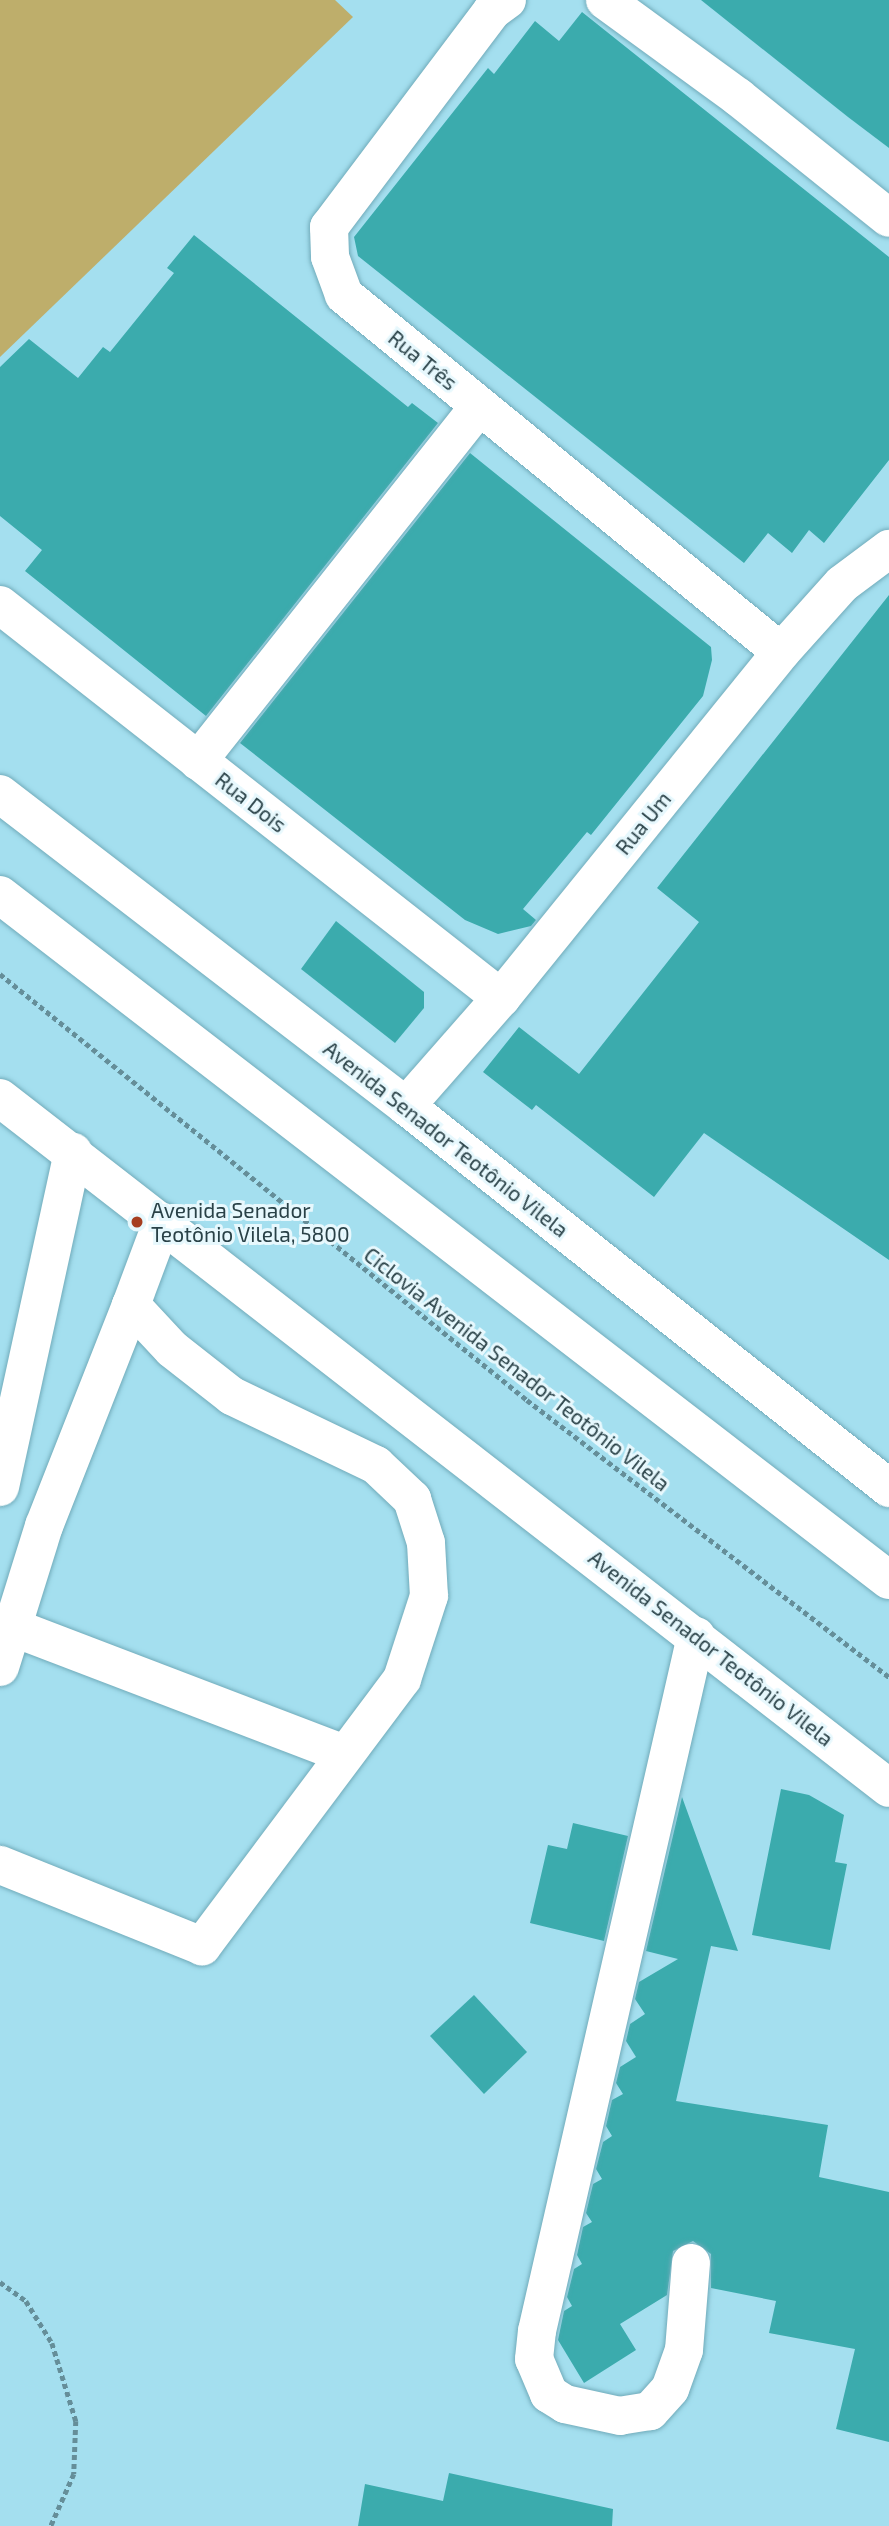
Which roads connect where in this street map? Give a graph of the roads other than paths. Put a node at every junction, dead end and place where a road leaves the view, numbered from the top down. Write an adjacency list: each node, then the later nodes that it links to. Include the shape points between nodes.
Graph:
1 (506, 0): 4 (street, Rua Três, via 492,11 329,227 330,257 344,295)
2 (605, 0): 3 (street, via 738,97)
3 (889, 219)
4 (479, 406): 7 (street, Rua Três); 8 (street)
5 (889, 549): 7 (street, Rua Um, via 842,584)
6 (0, 605): 8 (street, Rua Dois)
7 (781, 652): 11 (street, Rua Um)
8 (198, 761): 11 (street, Rua Dois)
9 (0, 794): 13 (street, Avenida Senador Teotônio Vilela)
10 (0, 895): 19 (street)
11 (501, 999): 13 (street, Rua Um)
12 (0, 1098): 14 (street, Avenida Senador Teotônio Vilela)
13 (406, 1106): 18 (street, Avenida Senador Teotônio Vilela)
14 (73, 1152): 15 (street, Avenida Senador Teotônio Vilela); 17 (street)
15 (162, 1222): 16 (street); 21 (street, Avenida Senador Teotônio Vilela)
16 (131, 1304): 20 (street, via 44,1526); 23 (street, via 172,1349 232,1396 376,1465 412,1499 426,1543 429,1596 402,1679)
17 (0, 1488)
18 (889, 1488)
19 (889, 1580)
20 (12, 1627): 22 (street); 23 (street)
21 (696, 1636): 24 (street, Avenida Senador Teotônio Vilela); 26 (street, via 537,2331 534,2359 548,2394 565,2404 620,2416 650,2412 670,2389 684,2350)
22 (0, 1667)
23 (344, 1754): 25 (street, via 202,1947)
24 (889, 1788)
25 (0, 1865)
26 (691, 2263)

